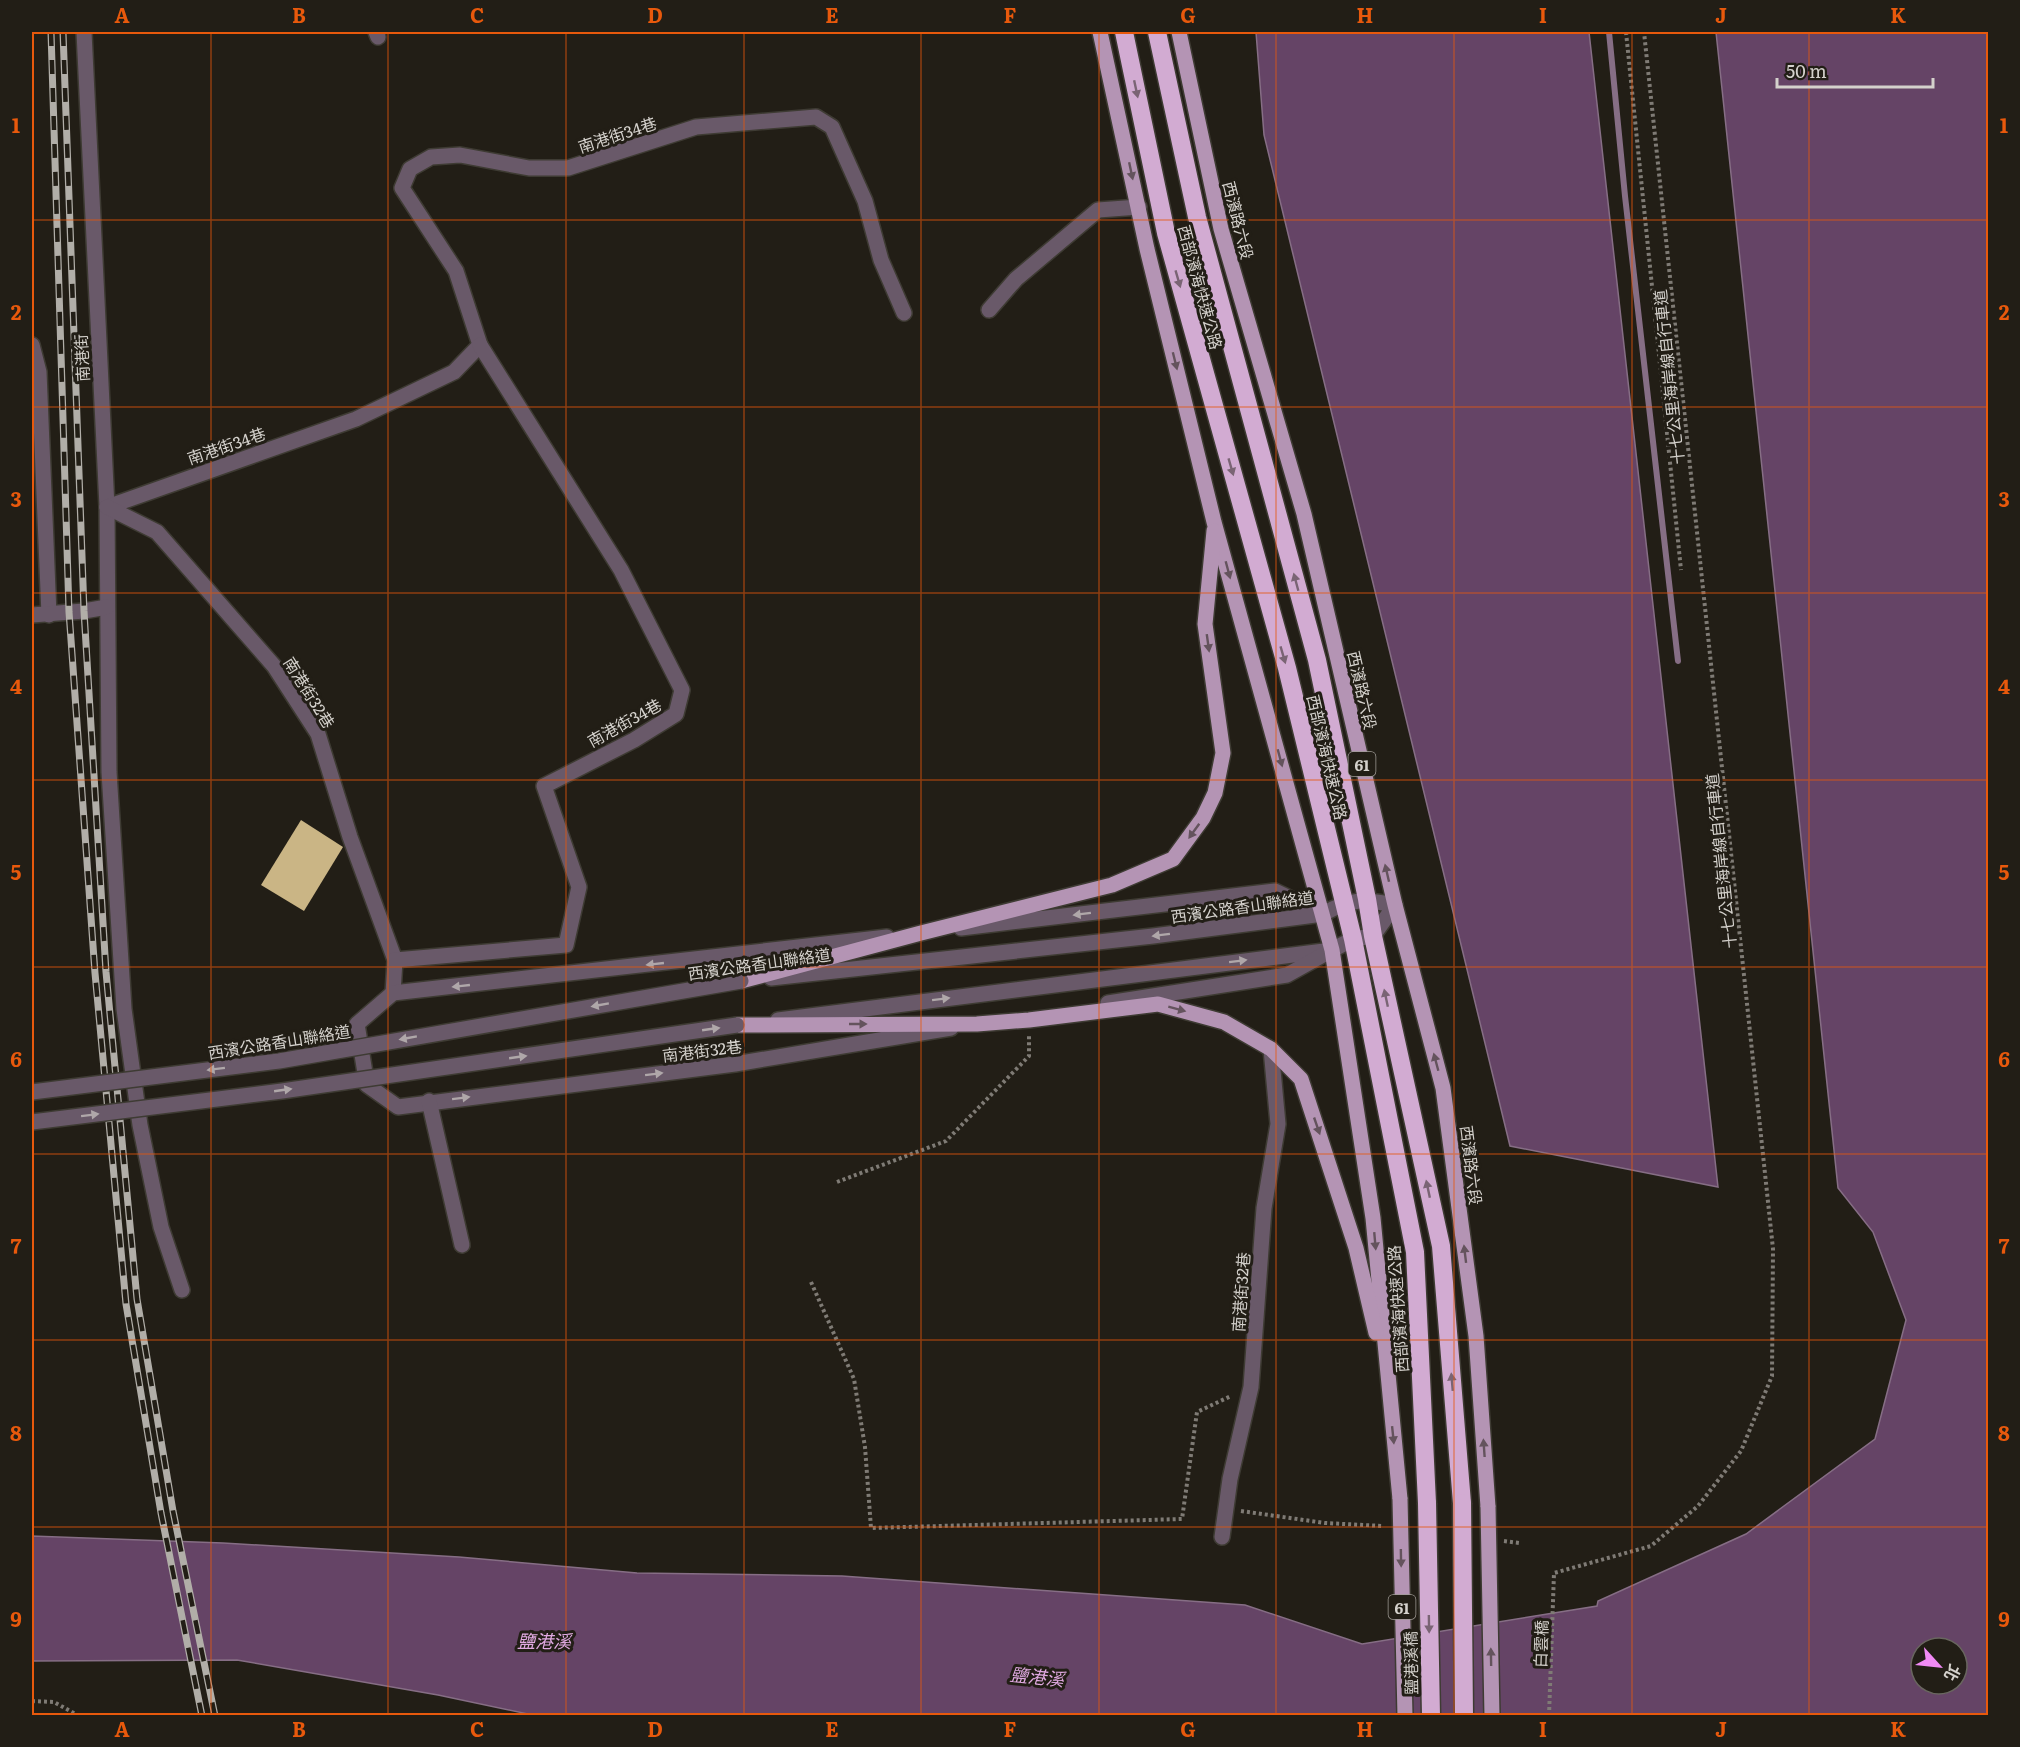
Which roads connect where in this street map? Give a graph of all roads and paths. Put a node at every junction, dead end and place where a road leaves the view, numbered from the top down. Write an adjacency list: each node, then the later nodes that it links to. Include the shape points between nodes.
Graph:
1 (84, 32): 13 (street, 南港街)
2 (1100, 32): 8 (main road, 61, one-way to 8)
3 (1124, 32): 20 (highway, 西部濱海快速公路 / 61, one-way to 20, via 1166,233 1287,668)
4 (1157, 32): 19 (highway, 西部濱海快速公路 / 61, one-way to 4, via 1317,660 1197,217)
5 (1179, 32): 21 (main road, 西濱路六段 / 61, one-way to 5, via 1304,514 1221,229)
6 (1626, 32): 15 (path)
7 (1644, 32): 49 (path, 十七公里海岸線自行車道, via 1773,1249 1772,1376 1741,1452 1698,1506 1651,1546)
8 (1139, 207): 9 (street, via 1098,210 1016,279); 14 (main road, 61, one-way to 14)
9 (989, 310)
10 (904, 313): 12 (street, 南港街34巷, via 880,260 865,201 837,138 832,127 816,117 696,127 568,168 530,168 460,155 431,157 410,169 402,188 456,271)
11 (32, 345): 18 (street, via 39,372)
12 (480, 345): 13 (street, 南港街34巷, via 454,372 356,419); 27 (street, 南港街34巷, via 621,570 682,690 676,714 543,786 579,887 566,945)
13 (107, 507): 16 (street, 南港街); 27 (street, 南港街32巷, via 157,532 274,666 318,734)
14 (1215, 522): 22 (main road, 61, one-way to 22); 23 (main road, one-way to 23, via 1205,624 1223,753 1215,793 1203,818 1173,859 1112,885)
15 (1681, 570)
16 (107, 607): 18 (street); 40 (street, 南港街, via 109,772 124,1009 140,1125 158,1215)
17 (32, 615): 18 (street)
18 (49, 615)
19 (1367, 899): 20 (street, 西濱公路香山聯絡道); 21 (street, 西濱公路香山聯絡道); 24 (highway, 西部濱海快速公路 / 61)
20 (1343, 903): 22 (street, 西濱公路香山聯絡道); 25 (highway, 西部濱海快速公路 / 61)
21 (1395, 905): 24 (street); 55 (main road, 西濱路六段 / 61, one-way to 21, bridge, via 1488,1507 1476,1336 1443,1088)
22 (1323, 914): 23 (street, one-way to 23, via 1275,891); 26 (main road, 61); 28 (street, 西濱公路香山聯絡道, one-way to 28)
23 (921, 933): 28 (main road); 29 (street, one-way to 29)
24 (1373, 936): 25 (street); 54 (highway, 西部濱海快速公路 / 61, one-way to 24, bridge, via 1462,1503 1441,1246)
25 (1353, 939): 26 (street); 43 (highway, 西部濱海快速公路 / 61, via 1415,1252)
26 (1332, 950): 31 (street, 南港街32巷, via 1287,975); 32 (street, one-way to 26); 41 (main road, 61, one-way to 41, via 1373,1218)
27 (395, 960): 29 (street, 南港街32巷)
28 (741, 981): 34 (street, 西濱公路香山聯絡道, one-way to 34, bridge, via 279,1061)
29 (393, 993): 35 (street, 南港街32巷, via 357,1024 367,1085 398,1107)
30 (1029, 1020): 31 (main road); 33 (main road, one-way to 33, via 1158,1004 1224,1022); 37 (path, via 1029,1056 946,1141)
31 (977, 1024): 32 (main road, one-way to 31); 35 (street, 南港街32巷, one-way to 31, via 735,1064)
32 (737, 1025): 36 (street, one-way to 32, bridge, via 282,1091)
33 (1271, 1049): 41 (main road, one-way to 41, via 1301,1079 1356,1248); 42 (street, 南港街32巷, via 1278,1124 1264,1208)
34 (32, 1092)
35 (429, 1101): 38 (street)
36 (32, 1122)
37 (837, 1182)
38 (462, 1245)
39 (810, 1282): 42 (path, via 854,1379 865,1447 871,1528 1182,1519 1197,1412)
40 (182, 1290)
41 (1388, 1385): 52 (main road, 鹽港溪橋 / 61, one-way to 52, bridge, via 1400,1499)
42 (1251, 1387): 44 (street, 南港街32巷)
43 (1427, 1503): 53 (highway, 鹽港溪橋 / 61, one-way to 53, bridge)
44 (1226, 1509): 45 (path, via 1325,1523); 46 (street, 南港街32巷)
45 (1384, 1526)
46 (1222, 1537)
47 (1496, 1540): 48 (path)
48 (1519, 1544)
49 (1554, 1573): 56 (path, 白雲橋)
50 (32, 1701): 51 (path, via 54,1702)
51 (79, 1716)
52 (1405, 1716)
53 (1431, 1716)
54 (1464, 1716)
55 (1492, 1716)
56 (1549, 1716)

